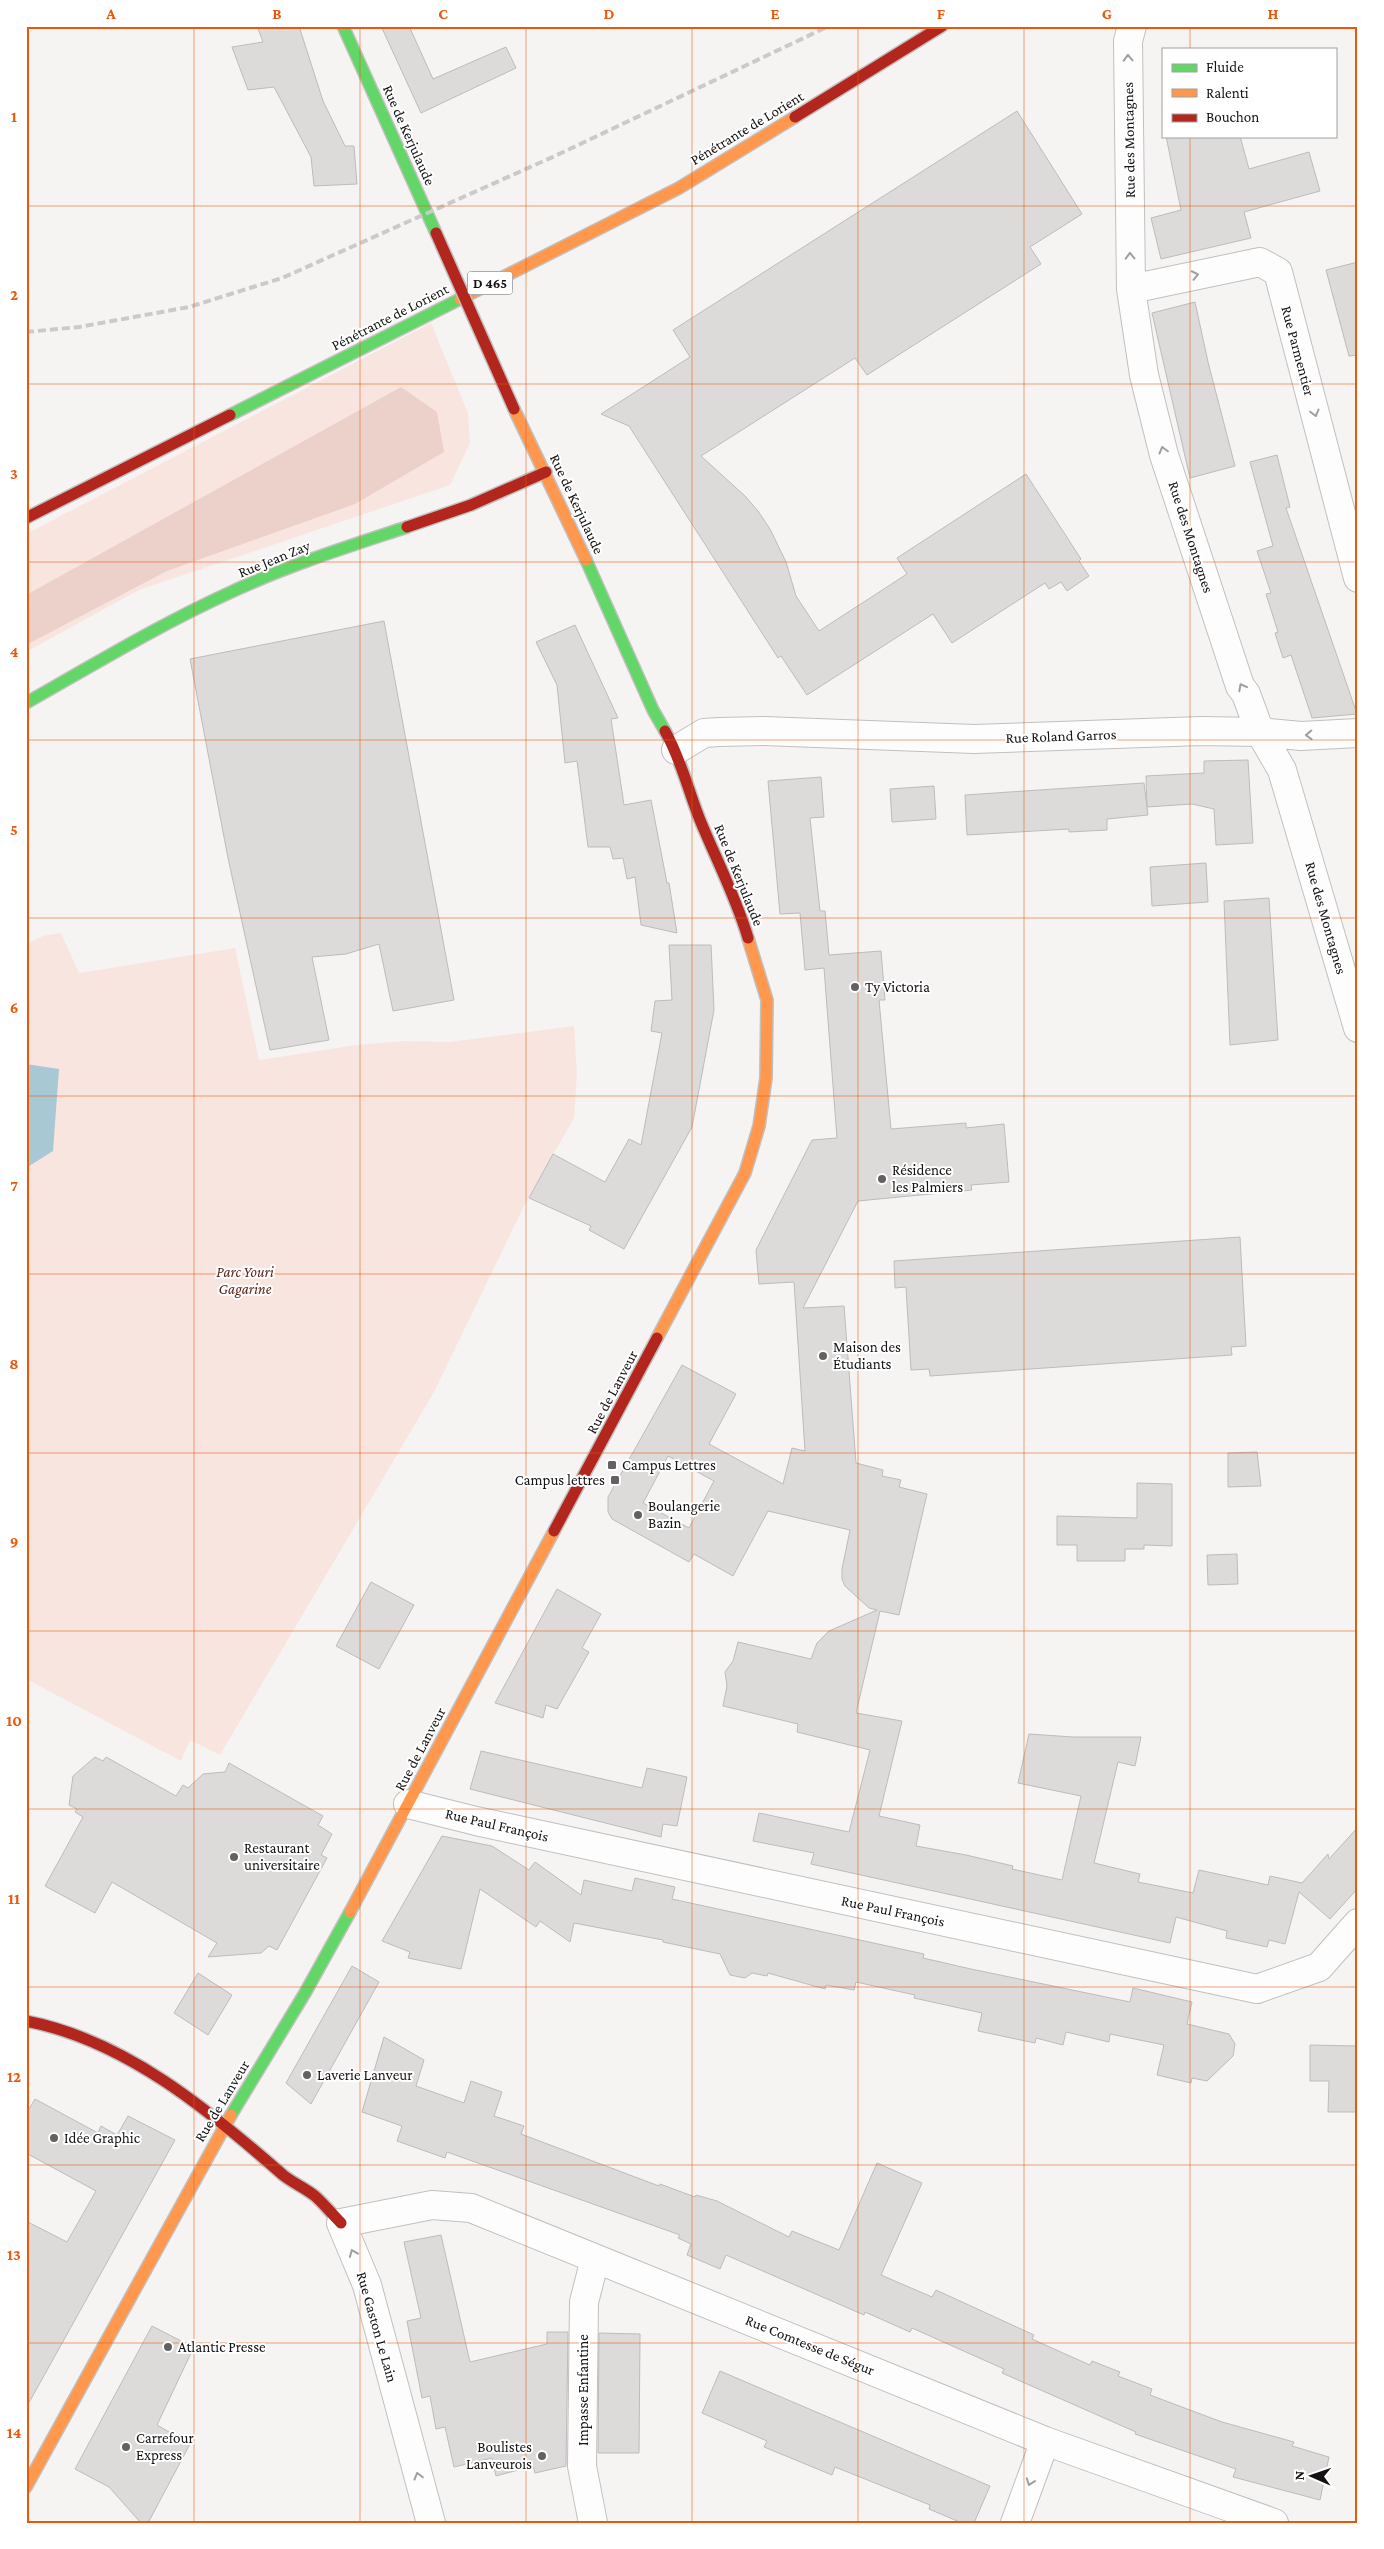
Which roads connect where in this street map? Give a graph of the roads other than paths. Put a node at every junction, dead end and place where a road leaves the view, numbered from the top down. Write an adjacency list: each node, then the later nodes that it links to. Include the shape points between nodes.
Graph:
1 (343, 26): 5 (street, Rue de Kerjulaude, bridge, via 514,409)
2 (942, 26): 6 (street, Pénétrante de Lorient / D 465, via 679,188)
3 (1132, 26): 4 (street, Rue des Montagnes, one-way to 3, via 1128,41)
4 (1130, 289): 7 (street, Rue Parmentier, one-way to 7, via 1260,262 1278,272); 9 (street, Rue des Montagnes, one-way to 4, via 1240,686 1164,455 1144,375)
5 (546, 472): 8 (street, Rue Jean Zay, via 475,503 230,592); 11 (street, Rue de Kerjulaude, via 653,710)
6 (26, 518)
7 (1358, 578)
8 (26, 703)
9 (1260, 732): 10 (street, Rue Roland Garros, one-way to 9, via 1301,736); 11 (street, Rue Roland Garros, via 974,739 764,731 704,733); 13 (street, Rue des Montagnes, via 1282,770)
10 (1358, 733)
11 (676, 750): 12 (street, Rue de Kerjulaude, via 700,819 740,915)
12 (767, 1000): 14 (street, Rue de Lanveur, via 766,1078 759,1126 745,1173)
13 (1358, 1028)
14 (408, 1804): 15 (street, Rue Paul François, via 505,1828 1257,1989 1319,1967); 17 (street, Rue de Lanveur, via 306,1993)
15 (1358, 1923)
16 (26, 2021): 17 (street, Rue Gaston Le Lain, via 98,2044 151,2073)
17 (225, 2124): 18 (street, Rue Gaston Le Lain, via 286,2177 316,2196); 21 (street, Rue de Lanveur)
18 (341, 2223): 19 (street, Rue Comtesse de Ségur, via 432,2205 471,2208); 22 (street, Rue Gaston Le Lain, one-way to 18, via 366,2285)
19 (595, 2259): 20 (street, Rue Comtesse de Ségur); 23 (street, Impasse Enfantine, via 584,2302 582,2466)
20 (1045, 2441): 24 (street, one-way to 24); 25 (street, Rue Comtesse de Ségur)
21 (26, 2487)
22 (432, 2523)
23 (593, 2523)
24 (1015, 2523)
25 (1274, 2523)

